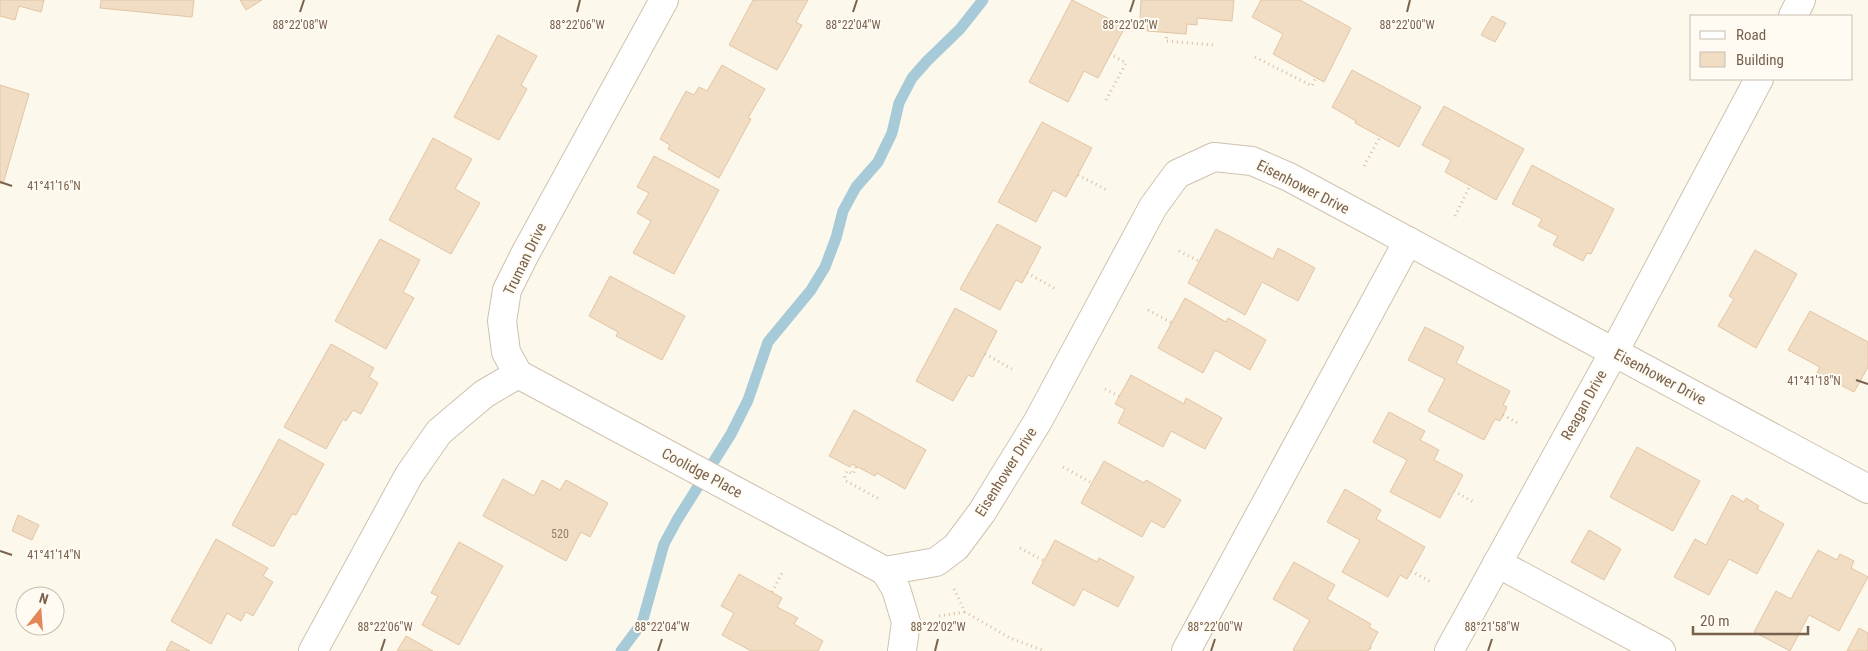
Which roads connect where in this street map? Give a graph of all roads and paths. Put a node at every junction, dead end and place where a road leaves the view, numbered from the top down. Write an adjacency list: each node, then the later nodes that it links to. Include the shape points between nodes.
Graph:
1 (664, 0): 27 (street, Truman Drive, via 507,290 502,321 506,352)
2 (1801, 0): 3 (street)
3 (1794, 15)
4 (1167, 32): 5 (path, via 1166,41)
5 (1213, 45)
6 (1110, 54): 10 (path, via 1126,63)
7 (1255, 57): 8 (path, via 1312,86)
8 (1316, 77)
9 (1758, 80): 24 (street, Reagan Drive)
10 (1106, 100)
11 (1380, 137): 12 (path)
12 (1364, 166)
13 (1078, 174): 15 (path)
14 (1470, 186): 16 (path)
15 (1109, 191)
16 (1455, 216)
17 (1408, 242): 24 (street, Eisenhower Drive); 43 (street, Eisenhower Drive, via 1298,181 1252,161 1214,157 1177,174 1153,207 1038,421 982,512 956,547 936,562); 54 (street)
18 (1179, 251): 19 (path)
19 (1199, 262)
20 (1027, 273): 21 (path)
21 (1056, 289)
22 (1148, 310): 23 (path)
23 (1172, 323)
24 (1614, 352): 35 (street, Eisenhower Drive); 41 (street, Reagan Drive)
25 (985, 354): 26 (path)
26 (1012, 369)
27 (518, 374): 43 (street, Coolidge Place); 51 (street, via 484,394 439,432 409,475)
28 (1105, 389): 29 (path)
29 (1119, 396)
30 (1503, 415): 31 (path)
31 (1518, 423)
32 (856, 467): 37 (path, via 853,474 848,471 846,481)
33 (1063, 467): 34 (path)
34 (1092, 483)
35 (1868, 489)
36 (1454, 492): 38 (path)
37 (881, 500)
38 (1475, 503)
39 (1020, 548): 40 (path)
40 (1044, 561)
41 (1497, 563): 56 (street, Reagan Drive); 57 (street)
42 (783, 571): 47 (path)
43 (885, 571): 52 (street, via 896,589 906,622)
44 (1411, 571): 45 (path)
45 (1433, 583)
46 (952, 585): 48 (path)
47 (772, 592)
48 (965, 612): 49 (path); 53 (path, via 1010,638)
49 (932, 617)
50 (1370, 648): 55 (path)
51 (313, 651)
52 (902, 651)
53 (1045, 651)
54 (1186, 651)
55 (1374, 651)
56 (1449, 651)
57 (1661, 651)

